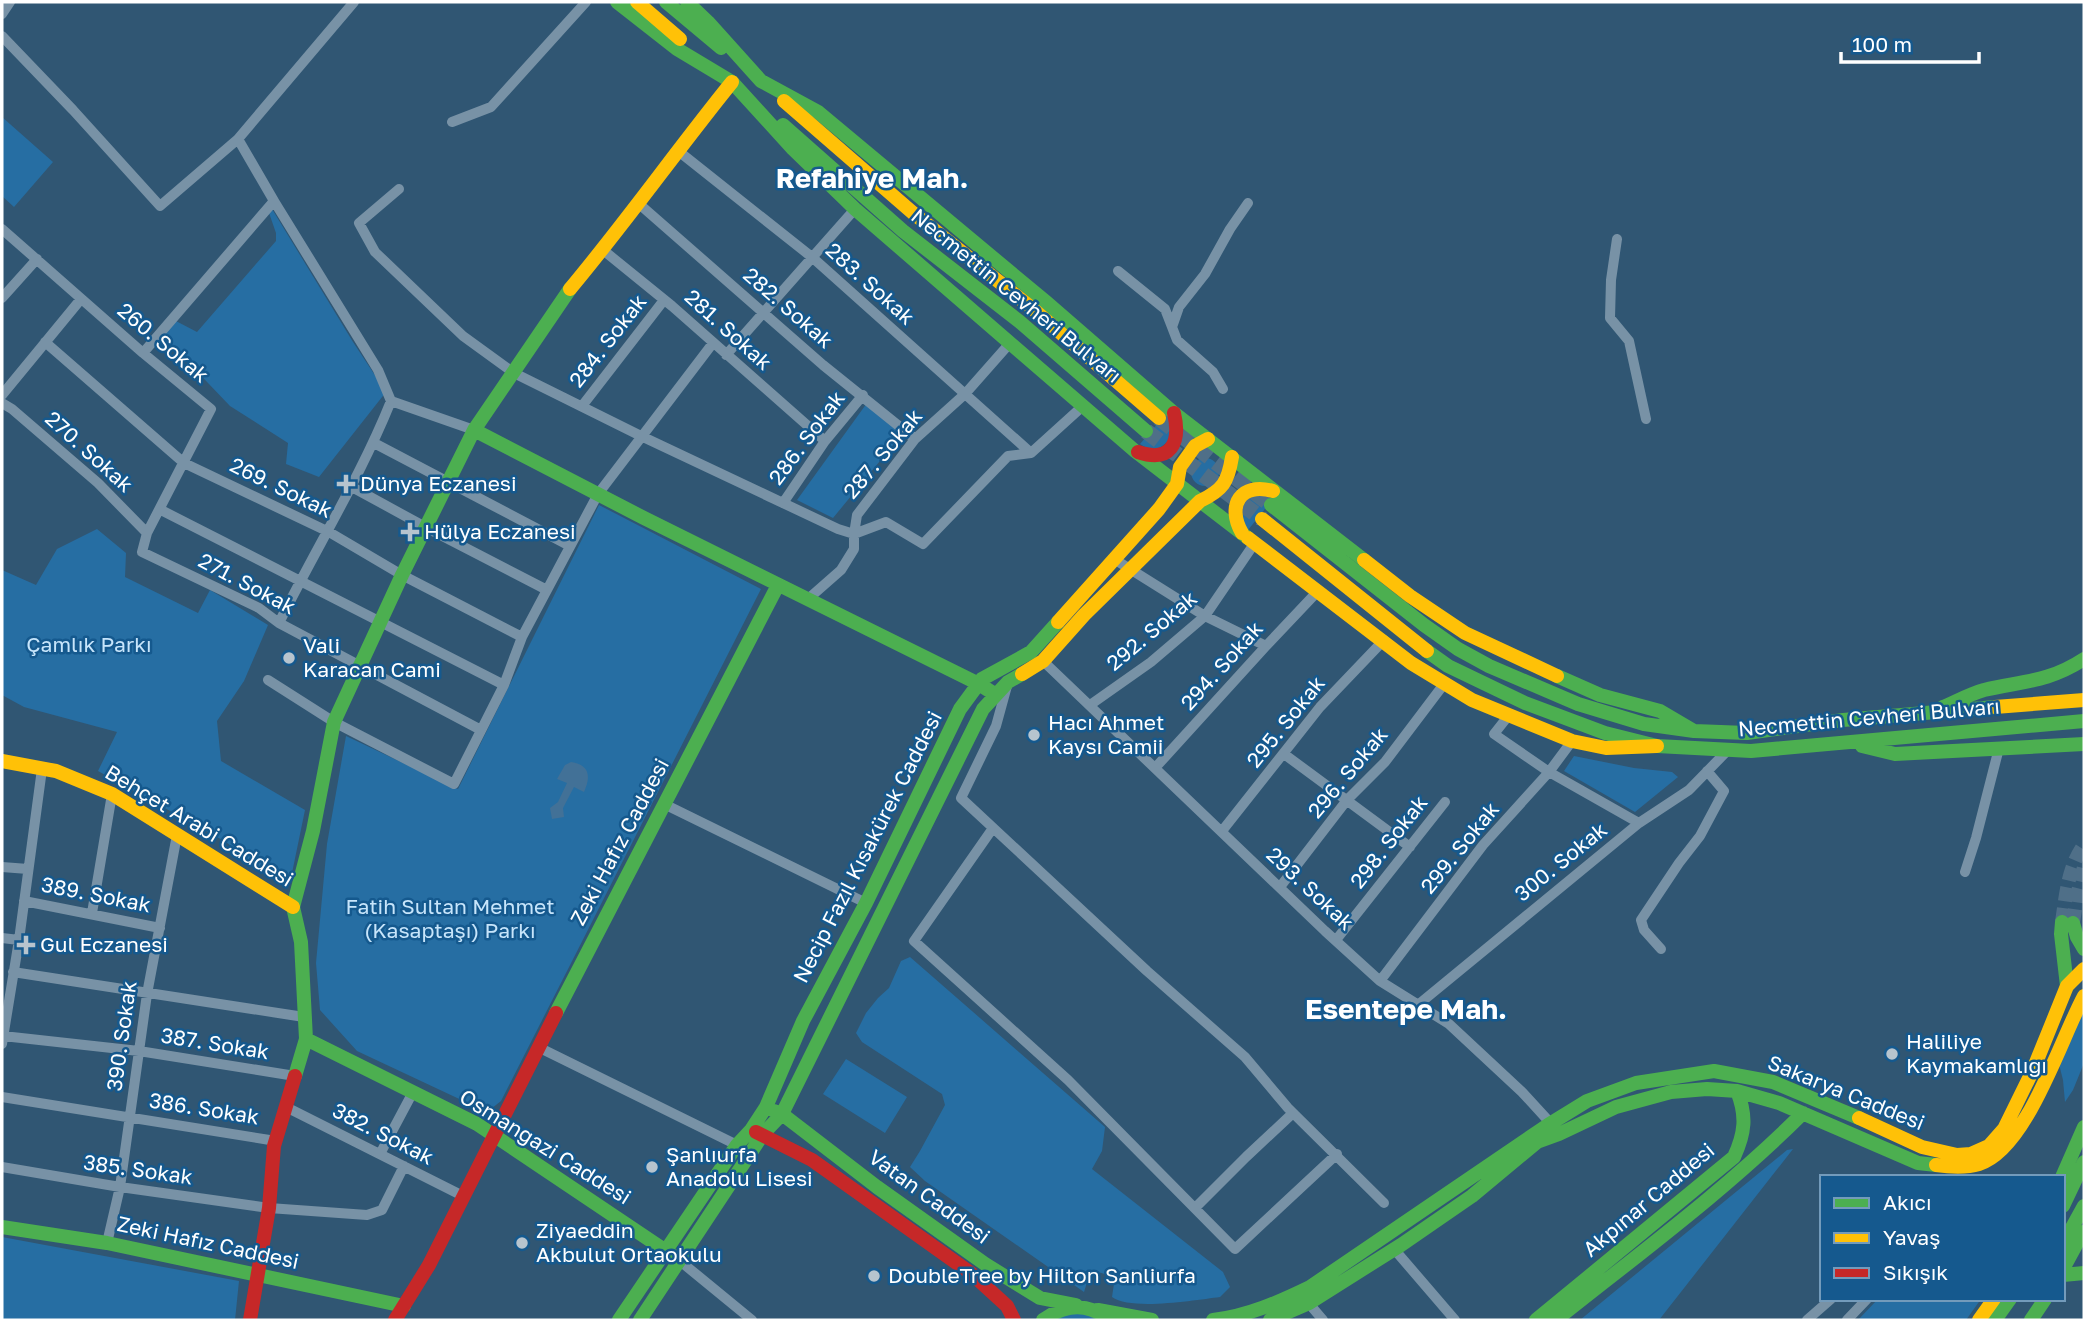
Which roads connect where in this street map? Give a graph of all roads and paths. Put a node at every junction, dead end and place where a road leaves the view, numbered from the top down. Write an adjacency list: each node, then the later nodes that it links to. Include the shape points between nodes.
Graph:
1 (10, 2): 8 (street)
2 (354, 2): 13 (street)
3 (586, 2): 12 (street, via 491,107)
4 (617, 2): 11 (main road, via 677,49)
5 (637, 2): 11 (main road, Necmettin Cevheri Bulvarı)
6 (666, 2): 10 (main road, Necmettin Cevheri Bulvarı)
7 (687, 2): 10 (main road)
8 (2, 14)
9 (2, 37): 13 (street, via 160,206)
10 (761, 81): 44 (main road, via 818,112); 45 (main road, Necmettin Cevheri Bulvarı)
11 (732, 82): 14 (main road); 19 (main road); 48 (main road, Necmettin Cevheri Bulvarı, via 903,231 1020,322)
12 (452, 122)
13 (238, 139): 16 (street)
14 (677, 150): 17 (main road); 23 (street, 283. Sokak)
15 (398, 189): 36 (street, via 359,223 374,252 463,336)
16 (274, 201): 34 (street); 41 (street, via 378,370)
17 (638, 203): 22 (main road); 29 (street, 282. Sokak)
18 (1248, 204): 30 (street, via 1179,307)
19 (855, 209): 23 (street); 33 (main road)
20 (2, 229): 24 (street, 260. Sokak)
21 (1617, 239): 46 (street, via 1610,318 1629,341)
22 (603, 250): 28 (street, 281. Sokak); 36 (main road, via 561,300)
23 (813, 258): 29 (street); 38 (street, 283. Sokak)
24 (37, 259): 26 (street); 27 (street, 260. Sokak)
25 (1118, 271): 30 (street, via 1165,309)
26 (2, 298)
27 (81, 299): 31 (street); 34 (street, 260. Sokak)
28 (664, 300): 32 (street, 281. Sokak); 43 (street, 284. Sokak)
29 (764, 311): 35 (street); 39 (street, 282. Sokak)
30 (1171, 327): 37 (street, via 1177,340 1213,372)
31 (45, 342): 40 (street); 57 (street, 269. Sokak)
32 (713, 343): 35 (street, 281. Sokak); 49 (street)
33 (1010, 343): 38 (street, 287. Sokak); 42 (main road)
34 (143, 353): 57 (street, 260. Sokak, via 211,409)
35 (726, 355): 52 (street, 281. Sokak)
36 (514, 373): 43 (street); 47 (main road)
37 (1223, 389)
38 (965, 394): 50 (street, 287. Sokak); 55 (street, 283. Sokak)
39 (863, 395): 50 (street, 282. Sokak); 52 (street, 286. Sokak)
40 (2, 396): 69 (street, 270. Sokak)
41 (391, 401): 47 (street); 53 (street)
42 (1084, 405): 54 (main road); 55 (street)
43 (582, 406): 49 (street)
44 (1174, 413): 51 (main road); 54 (main road, via 1179,430 1170,449 1156,456)
45 (1159, 418)
46 (1646, 419)
47 (474, 430): 58 (main road); 61 (main road)
48 (1146, 431)
49 (641, 436): 61 (street); 64 (street)
50 (915, 439): 70 (street, 287. Sokak, via 857,515)
51 (1208, 439): 56 (main road); 59 (main road, Necip Fazıl Kısakürek Caddesi, via 1195,446 1180,467)
52 (825, 441): 64 (street, 286. Sokak)
53 (374, 443): 58 (street); 60 (street)
54 (1135, 451): 59 (main road)
55 (1031, 453): 70 (street, via 1008,456 923,544 886,522)
56 (1232, 457): 62 (main road, Necmettin Cevheri Bulvarı); 63 (main road, Necip Fazıl Kısakürek Caddesi, via 1228,478 1216,494)
57 (184, 463): 65 (street, 260. Sokak); 68 (street, 269. Sokak)
58 (448, 483): 67 (main road); 72 (street)
59 (1177, 484): 63 (main road); 74 (main road, Necip Fazıl Kısakürek Caddesi)
60 (352, 487): 67 (street); 68 (street)
61 (598, 494): 72 (street); 78 (main road)
62 (1275, 499): 71 (main road, via 1263,488 1255,488 1236,504 1236,525); 99 (main road, Necmettin Cevheri Bulvarı, via 1458,649 1612,716 1694,731 1747,733)
63 (1200, 501): 71 (main road); 75 (main road, Necip Fazıl Kısakürek Caddesi)
64 (783, 503): 70 (street)
65 (161, 510): 69 (street, 260. Sokak); 77 (street)
66 (1262, 519): 109 (main road, Necmettin Cevheri Bulvarı, via 1448,666 1537,708)
67 (427, 528): 76 (main road); 79 (street)
68 (329, 532): 76 (street, 269. Sokak); 77 (street)
69 (147, 533): 73 (street, 260. Sokak)
70 (853, 534): 81 (street, 287. Sokak, via 854,549 841,570)
71 (1249, 540): 80 (main road); 82 (street, 292. Sokak)
72 (570, 545): 79 (street)
73 (142, 552): 84 (street, 271. Sokak, via 259,608)
74 (1114, 559): 75 (street); 93 (main road, Necip Fazıl Kısakürek Caddesi, via 1031,652)
75 (1131, 569): 82 (street); 89 (main road, Necip Fazıl Kısakürek Caddesi)
76 (402, 575): 83 (main road); 85 (street, 269. Sokak)
77 (300, 581): 83 (street); 84 (street)
78 (779, 585): 81 (main road); 121 (main road, Zeki Hafız Caddesi)
79 (547, 590): 85 (street)
80 (1318, 591): 86 (main road); 87 (street, 294. Sokak)
81 (808, 600): 93 (main road)
82 (1205, 616): 87 (street); 98 (street, 292. Sokak)
83 (381, 622): 90 (main road); 95 (street)
84 (279, 623): 90 (street, 271. Sokak)
85 (522, 637): 95 (street)
86 (1384, 640): 94 (main road); 112 (street, 295. Sokak, via 1320,707)
87 (1266, 646): 114 (street, 294. Sokak)
88 (2084, 659): 99 (main road, via 2037,682 1982,691)
89 (1043, 661): 92 (main road, Necip Fazıl Kısakürek Caddesi); 98 (street, 293. Sokak)
90 (360, 664): 102 (main road); 104 (street, 271. Sokak)
91 (268, 680): 102 (street)
92 (1008, 682): 96 (main road, Necip Fazıl Kısakürek Caddesi); 123 (street, via 996,726 961,798)
93 (979, 684): 96 (main road); 132 (main road, Necip Fazıl Kısakürek Caddesi, via 960,709)
94 (1444, 684): 100 (main road); 119 (street, 296. Sokak, via 1385,762)
95 (504, 685): 104 (street)
96 (996, 695): 161 (main road, Necip Fazıl Kısakürek Caddesi, via 983,709)
97 (2084, 700): 99 (main road, Necmettin Cevheri Bulvarı)
98 (1090, 705): 114 (street, 293. Sokak)
99 (1931, 712)
100 (1508, 715): 106 (main road); 117 (street, via 1494,734)
101 (2084, 720): 103 (main road, Necmettin Cevheri Bulvarı)
102 (334, 722): 104 (street, via 454,784); 133 (main road)
103 (2014, 727): 105 (main road, via 2052,733); 107 (main road, Necmettin Cevheri Bulvarı)
104 (481, 730)
105 (2084, 731)
106 (1572, 741): 109 (main road, via 1606,748); 117 (street, 299. Sokak)
107 (1850, 743): 110 (main road, via 1895,754); 111 (main road, Necmettin Cevheri Bulvarı)
108 (2084, 744): 110 (main road)
109 (1657, 746): 111 (main road, Necmettin Cevheri Bulvarı)
110 (1995, 750): 129 (street)
111 (1727, 751): 116 (street, 300. Sokak)
112 (1284, 754): 119 (street); 124 (street, 295. Sokak)
113 (2, 761): 115 (main road, Behçet Arabi Caddesi)
114 (1155, 768): 124 (street, 293. Sokak)
115 (42, 769): 118 (main road, Behçet Arabi Caddesi); 128 (street)
116 (1707, 771): 122 (street, 300. Sokak, via 1689,790); 139 (street, via 1724,790 1700,836 1641,920)
117 (1549, 772): 122 (street); 143 (street, 299. Sokak, via 1483,845)
118 (112, 794): 125 (main road, Behçet Arabi Caddesi); 134 (street)
119 (1347, 800): 126 (street); 130 (street, 296. Sokak)
120 (1445, 802): 126 (street, 298. Sokak)
121 (664, 804): 132 (street); 151 (main road, Zeki Hafız Caddesi)
122 (1639, 823): 147 (street, 300. Sokak)
123 (993, 828): 159 (street, via 1245,1057); 182 (street, via 914,941 1068,1080)
124 (1222, 831): 130 (street, 293. Sokak)
125 (177, 835): 133 (main road, Behçet Arabi Caddesi); 135 (street, 390. Sokak)
126 (1410, 847): 138 (street, 298. Sokak)
127 (2, 867): 128 (street)
128 (28, 869): 131 (street)
129 (1965, 872)
130 (1280, 887): 138 (street, 293. Sokak)
131 (24, 901): 134 (street, 389. Sokak); 137 (street)
132 (866, 903): 158 (main road, Necip Fazıl Kısakürek Caddesi, via 803,1021)
133 (293, 908): 148 (main road, via 301,942)
134 (92, 913): 135 (street, 389. Sokak)
135 (160, 928): 145 (street, 390. Sokak)
136 (2, 938): 137 (street)
137 (19, 940): 142 (street)
138 (1336, 940): 143 (street, 293. Sokak)
139 (1661, 949)
140 (2084, 949): 144 (main road, via 2067,922 2061,934)
141 (2084, 969): 144 (main road, Sakarya Caddesi)
142 (13, 972): 145 (street); 150 (street)
143 (1380, 981): 147 (street, 293. Sokak)
144 (2067, 986): 164 (main road, Sakarya Caddesi, via 2004,1129 1989,1146 1971,1154 1922,1147 1773,1082 1714,1071 1636,1083 1587,1101)
145 (147, 994): 148 (street); 152 (street, 390. Sokak)
146 (2084, 996): 160 (main road, Sakarya Caddesi, via 2021,1126 2007,1145 1979,1164 1918,1163)
147 (1419, 1004): 164 (street, 293. Sokak, via 1449,1024)
148 (304, 1017): 149 (main road)
149 (306, 1039): 153 (main road); 155 (main road, Osmangazi Caddesi)
150 (2, 1040): 152 (street, 387. Sokak)
151 (538, 1046): 166 (main road, Zeki Hafız Caddesi); 168 (street)
152 (139, 1051): 153 (street, 387. Sokak); 162 (street, 390. Sokak)
153 (295, 1076): 157 (main road)
154 (1737, 1091): 160 (main road, Sakarya Caddesi); 164 (main road, Sakarya Caddesi, via 1671,1091); 219 (main road, Akpınar Caddesi, via 1746,1124 1734,1157)
155 (413, 1092): 166 (main road, Osmangazi Caddesi); 169 (street)
156 (2, 1097): 162 (street, 386. Sokak)
157 (286, 1107): 167 (main road); 169 (street, 382. Sokak)
158 (766, 1107): 161 (main road, Vatan Caddesi); 165 (main road, Necip Fazıl Kısakürek Caddesi)
159 (1293, 1113): 170 (street); 182 (street)
160 (1803, 1113): 220 (main road, Akpınar Caddesi, via 1696,1208)
161 (782, 1114): 165 (main road, Necip Fazıl Kısakürek Caddesi); 203 (main road, Vatan Caddesi, via 985,1264 1040,1298)
162 (130, 1117): 167 (street, 386. Sokak); 175 (street, 390. Sokak)
163 (2084, 1127): 174 (main road)
164 (1555, 1128): 188 (main road, Sakarya Caddesi, via 1472,1196); 196 (main road, Sakarya Caddesi, via 1452,1192)
165 (757, 1132): 168 (main road, Necip Fazıl Kısakürek Caddesi); 190 (main road, Necip Fazıl Kısakürek Caddesi); 211 (main road, Vatan Caddesi, via 812,1160 972,1275 1007,1306)
166 (493, 1135): 176 (main road, Zeki Hafız Caddesi); 185 (main road, Osmangazi Caddesi)
167 (276, 1141): 181 (main road)
168 (737, 1145): 179 (main road, Necip Fazıl Kısakürek Caddesi)
169 (380, 1154): 172 (street, 382. Sokak)
170 (1337, 1154): 178 (street); 182 (street, via 1235,1249)
171 (2084, 1162): 177 (main road)
172 (404, 1166): 176 (street, 382. Sokak); 181 (street, 385. Sokak, via 382,1210 367,1215)
173 (2, 1167): 175 (street, 385. Sokak)
174 (2065, 1171)
175 (120, 1187): 181 (street, 385. Sokak); 187 (street, 390. Sokak)
176 (463, 1196): 204 (main road, Zeki Hafız Caddesi)
177 (2065, 1202)
178 (1384, 1203)
179 (698, 1205): 185 (main road, via 681,1224); 189 (main road, Necip Fazıl Kısakürek Caddesi)
180 (2084, 1206): 186 (main road)
181 (269, 1208): 194 (main road)
182 (1195, 1209)
183 (2, 1227): 187 (main road, Zeki Hafız Caddesi)
184 (2084, 1231): 191 (main road)
185 (650, 1239): 189 (main road, Osmangazi Caddesi); 195 (main road, via 654,1256)
186 (2065, 1240)
187 (107, 1243): 194 (main road, Zeki Hafız Caddesi)
188 (1394, 1249): 196 (main road, Sakarya Caddesi); 218 (street)
189 (667, 1251): 190 (main road, Osmangazi Caddesi); 195 (main road, Necip Fazıl Kısakürek Caddesi)
190 (680, 1261): 209 (main road, Necip Fazıl Kısakürek Caddesi); 210 (street)
191 (2065, 1265)
192 (2084, 1273): 193 (main road)
193 (2065, 1275)
194 (259, 1276): 204 (main road, Zeki Hafız Caddesi); 206 (main road)
195 (648, 1278): 208 (main road, Necip Fazıl Kısakürek Caddesi)
196 (1304, 1297): 215 (main road, Sakarya Caddesi); 216 (main road, Sakarya Caddesi); 217 (street)
197 (1829, 1301): 221 (street)
198 (1865, 1301): 222 (street)
199 (1993, 1301): 223 (main road)
200 (2009, 1301): 224 (main road)
201 (2030, 1301): 225 (main road)
202 (2044, 1301): 226 (main road)
203 (1076, 1305): 205 (main road, Vatan Caddesi); 212 (main road, via 1063,1307)
204 (404, 1306): 207 (main road, Zeki Hafız Caddesi)
205 (1095, 1309): 213 (main road); 214 (main road)
206 (250, 1320)
207 (395, 1320)
208 (619, 1320)
209 (640, 1320)
210 (752, 1320)
211 (1014, 1320)
212 (1043, 1320)
213 (1109, 1320)
214 (1152, 1320)
215 (1213, 1320)
216 (1270, 1320)
217 (1323, 1320)
218 (1455, 1320)
219 (1536, 1320)
220 (1556, 1320)
221 (1807, 1320)
222 (1847, 1320)
223 (1979, 1320)
224 (1995, 1320)
225 (2018, 1320)
226 (2031, 1320)

